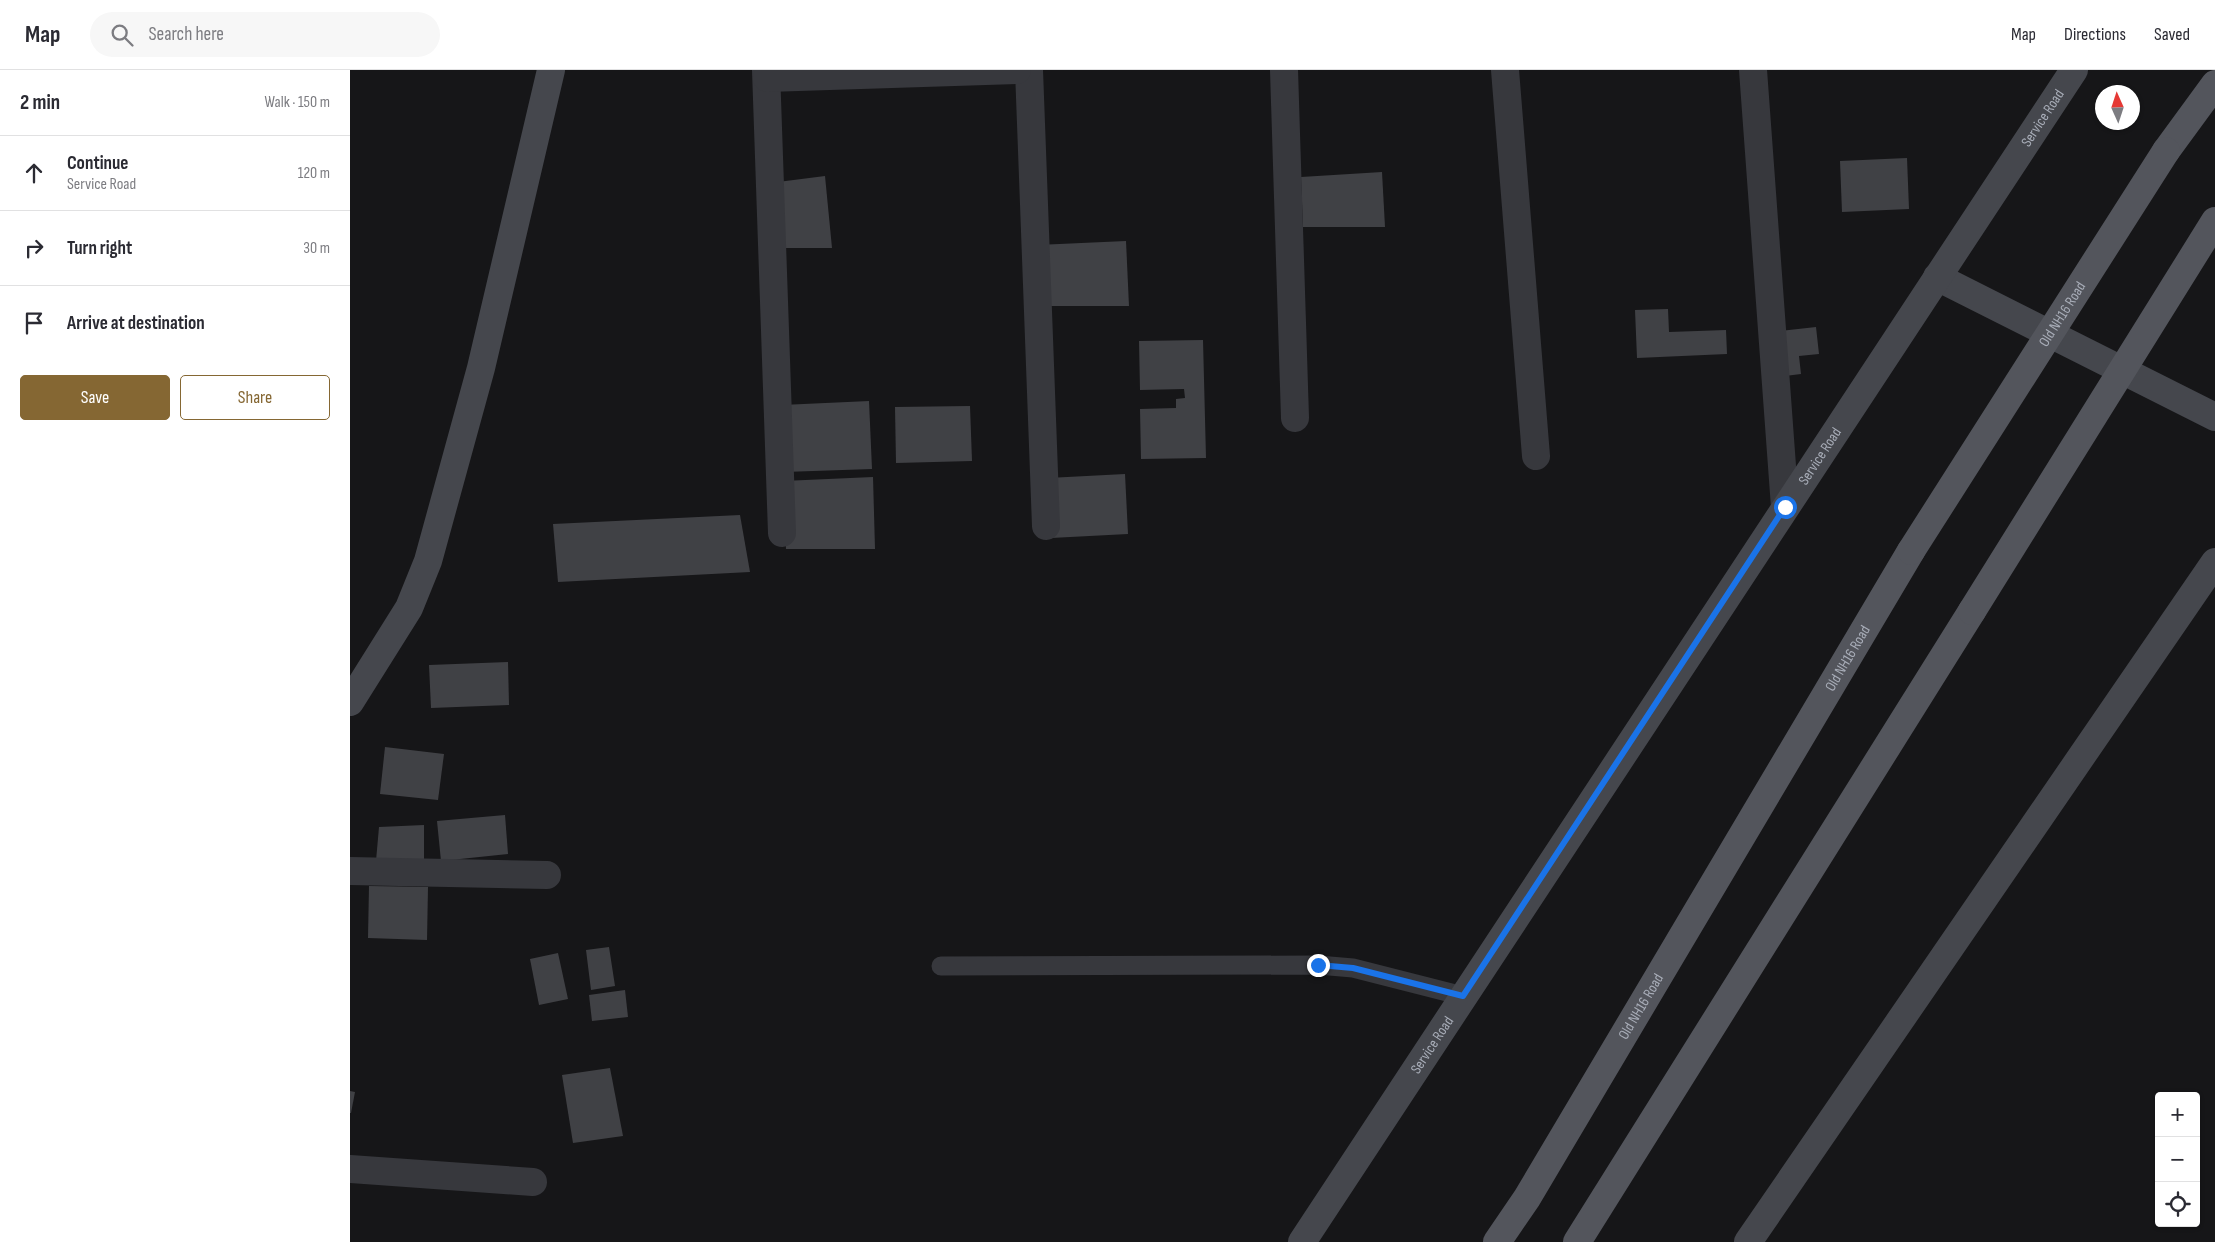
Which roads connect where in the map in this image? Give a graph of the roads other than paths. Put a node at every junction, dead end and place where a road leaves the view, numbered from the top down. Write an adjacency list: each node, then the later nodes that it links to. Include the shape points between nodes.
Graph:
1 (551, 70): 19 (street, via 481,368 428,562 409,608)
2 (1017, 70): 8 (street)
3 (1029, 70): 16 (street)
4 (1284, 70): 13 (street)
5 (1505, 70): 14 (street)
6 (1753, 70): 15 (street)
7 (2074, 70): 11 (street, Service Road)
8 (766, 74): 17 (street)
9 (2215, 84): 27 (main road, Old NH16 Road, bridge, via 2166,151 1911,551 1527,1198)
10 (2215, 221): 28 (main road, bridge)
11 (1937, 278): 12 (street); 15 (street, Service Road)
12 (2215, 417)
13 (1295, 418)
14 (1536, 456)
15 (1785, 507): 23 (street, Service Road)
16 (1046, 526)
17 (782, 533)
18 (2215, 562): 29 (street)
19 (350, 702)
20 (350, 871): 21 (street)
21 (548, 875)
22 (941, 966): 23 (lane, via 1318,965 1353,968)
23 (1463, 996): 26 (street, Service Road)
24 (350, 1169): 25 (street)
25 (533, 1182)
26 (1302, 1242)
27 (1497, 1242)
28 (1577, 1242)
29 (1748, 1242)

